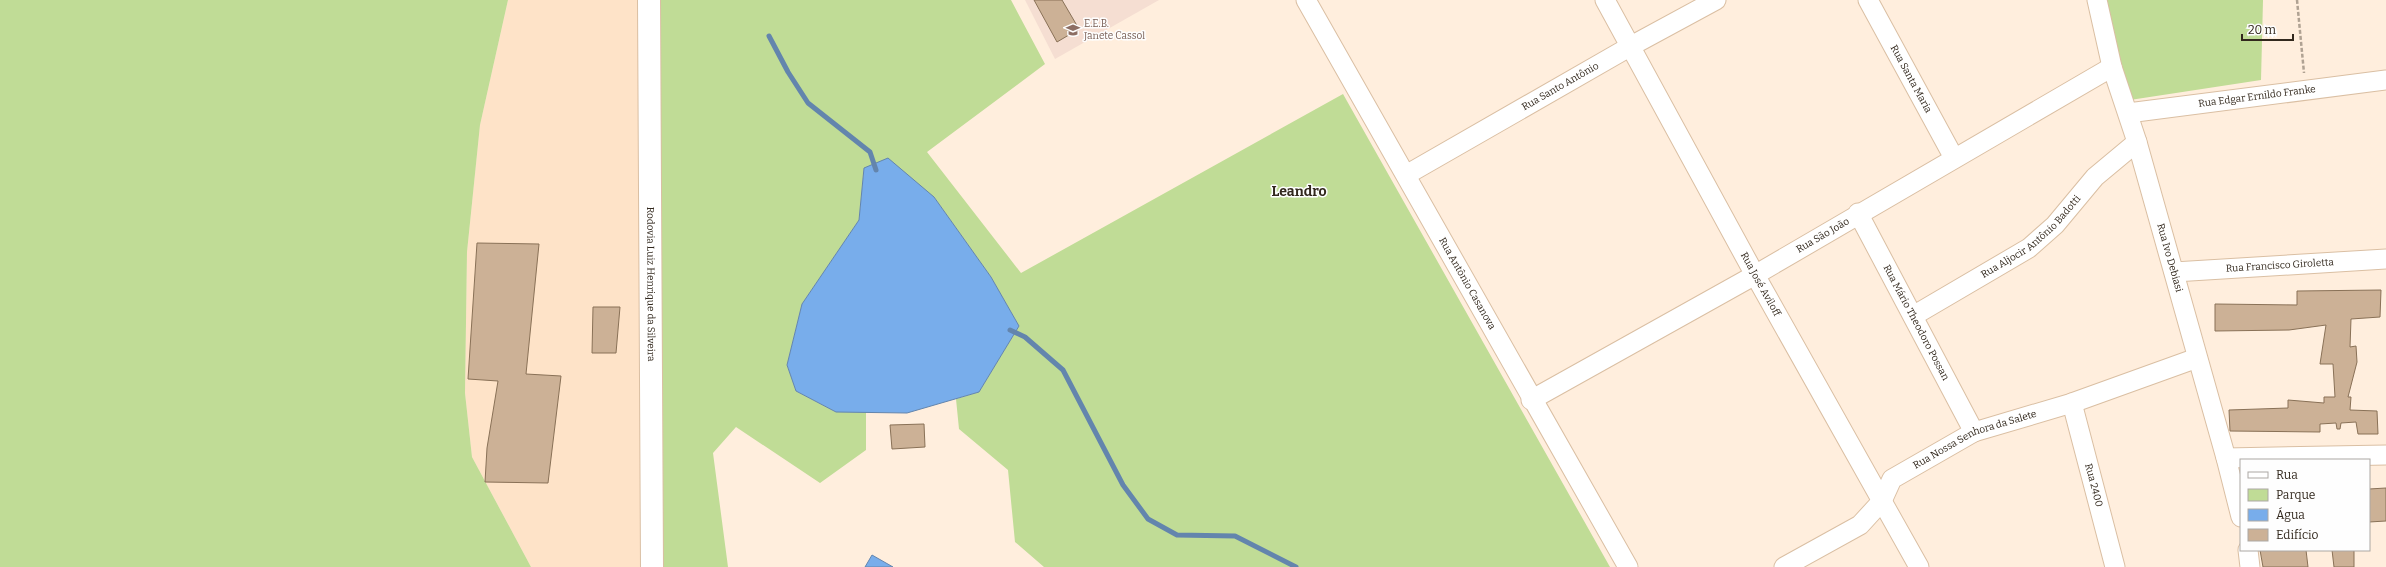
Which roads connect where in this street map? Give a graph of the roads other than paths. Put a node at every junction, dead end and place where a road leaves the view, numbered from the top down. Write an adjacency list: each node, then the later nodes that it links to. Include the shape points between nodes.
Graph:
1 (649, 0): 28 (main road, Rodovia Luiz Henrique da Silveira)
2 (1306, 0): 13 (street, Rua Antônio Casanova)
3 (1605, 0): 7 (street, Rua José Aviloff)
4 (1716, 0): 7 (street, Rua Santo Antônio)
5 (1868, 0): 12 (street, Rua Santa Maria)
6 (2097, 0): 8 (street, Rua Ivo Debiasi)
7 (1631, 46): 13 (street, Rua Santo Antônio); 17 (street, Rua José Aviloff)
8 (2112, 67): 10 (street, Rua Ivo Debiasi); 12 (street, Rua São João)
9 (2386, 80): 10 (street, Rua Edgar Ernildo Franke)
10 (2128, 113): 11 (street, Rua Ivo Debiasi)
11 (2137, 142): 16 (street, Rua Ivo Debiasi); 18 (street, Rua Aljocir Antônio Badotti, via 2095,177 2055,225 2030,248)
12 (1954, 158): 14 (street, Rua São João)
13 (1406, 175): 20 (street, Rua Antônio Casanova)
14 (1858, 213): 17 (street, Rua São João); 18 (street, Rua Mário Theodoro Possan)
15 (2386, 259): 16 (street, Rua Francisco Giroletta)
16 (2174, 272): 19 (street, Rua Ivo Debiasi)
17 (1755, 275): 20 (street, Rua São João); 25 (street, Rua José Aviloff)
18 (1913, 316): 22 (street, Rua Mário Theodoro Possan)
19 (2197, 358): 21 (street, Rua Nossa Senhora da Salete); 24 (street, Rua Ivo Debiasi)
20 (1531, 400): 29 (street, Rua Antônio Casanova)
21 (2072, 403): 22 (street, Rua Nossa Senhora da Salete); 32 (street, Rua 2400)
22 (1974, 432): 25 (street, Rua Nossa Senhora da Salete, via 1892,479)
23 (2386, 455): 24 (street)
24 (2226, 458): 26 (street, Rua Ivo Debiasi)
25 (1882, 502): 30 (street, Rua Nossa Senhora da Salete, via 1860,525); 31 (street, Rua José Aviloff)
26 (2240, 512)
27 (2248, 551): 33 (street)
28 (652, 567)
29 (1628, 567)
30 (1784, 567)
31 (1919, 567)
32 (2115, 567)
33 (2250, 567)

